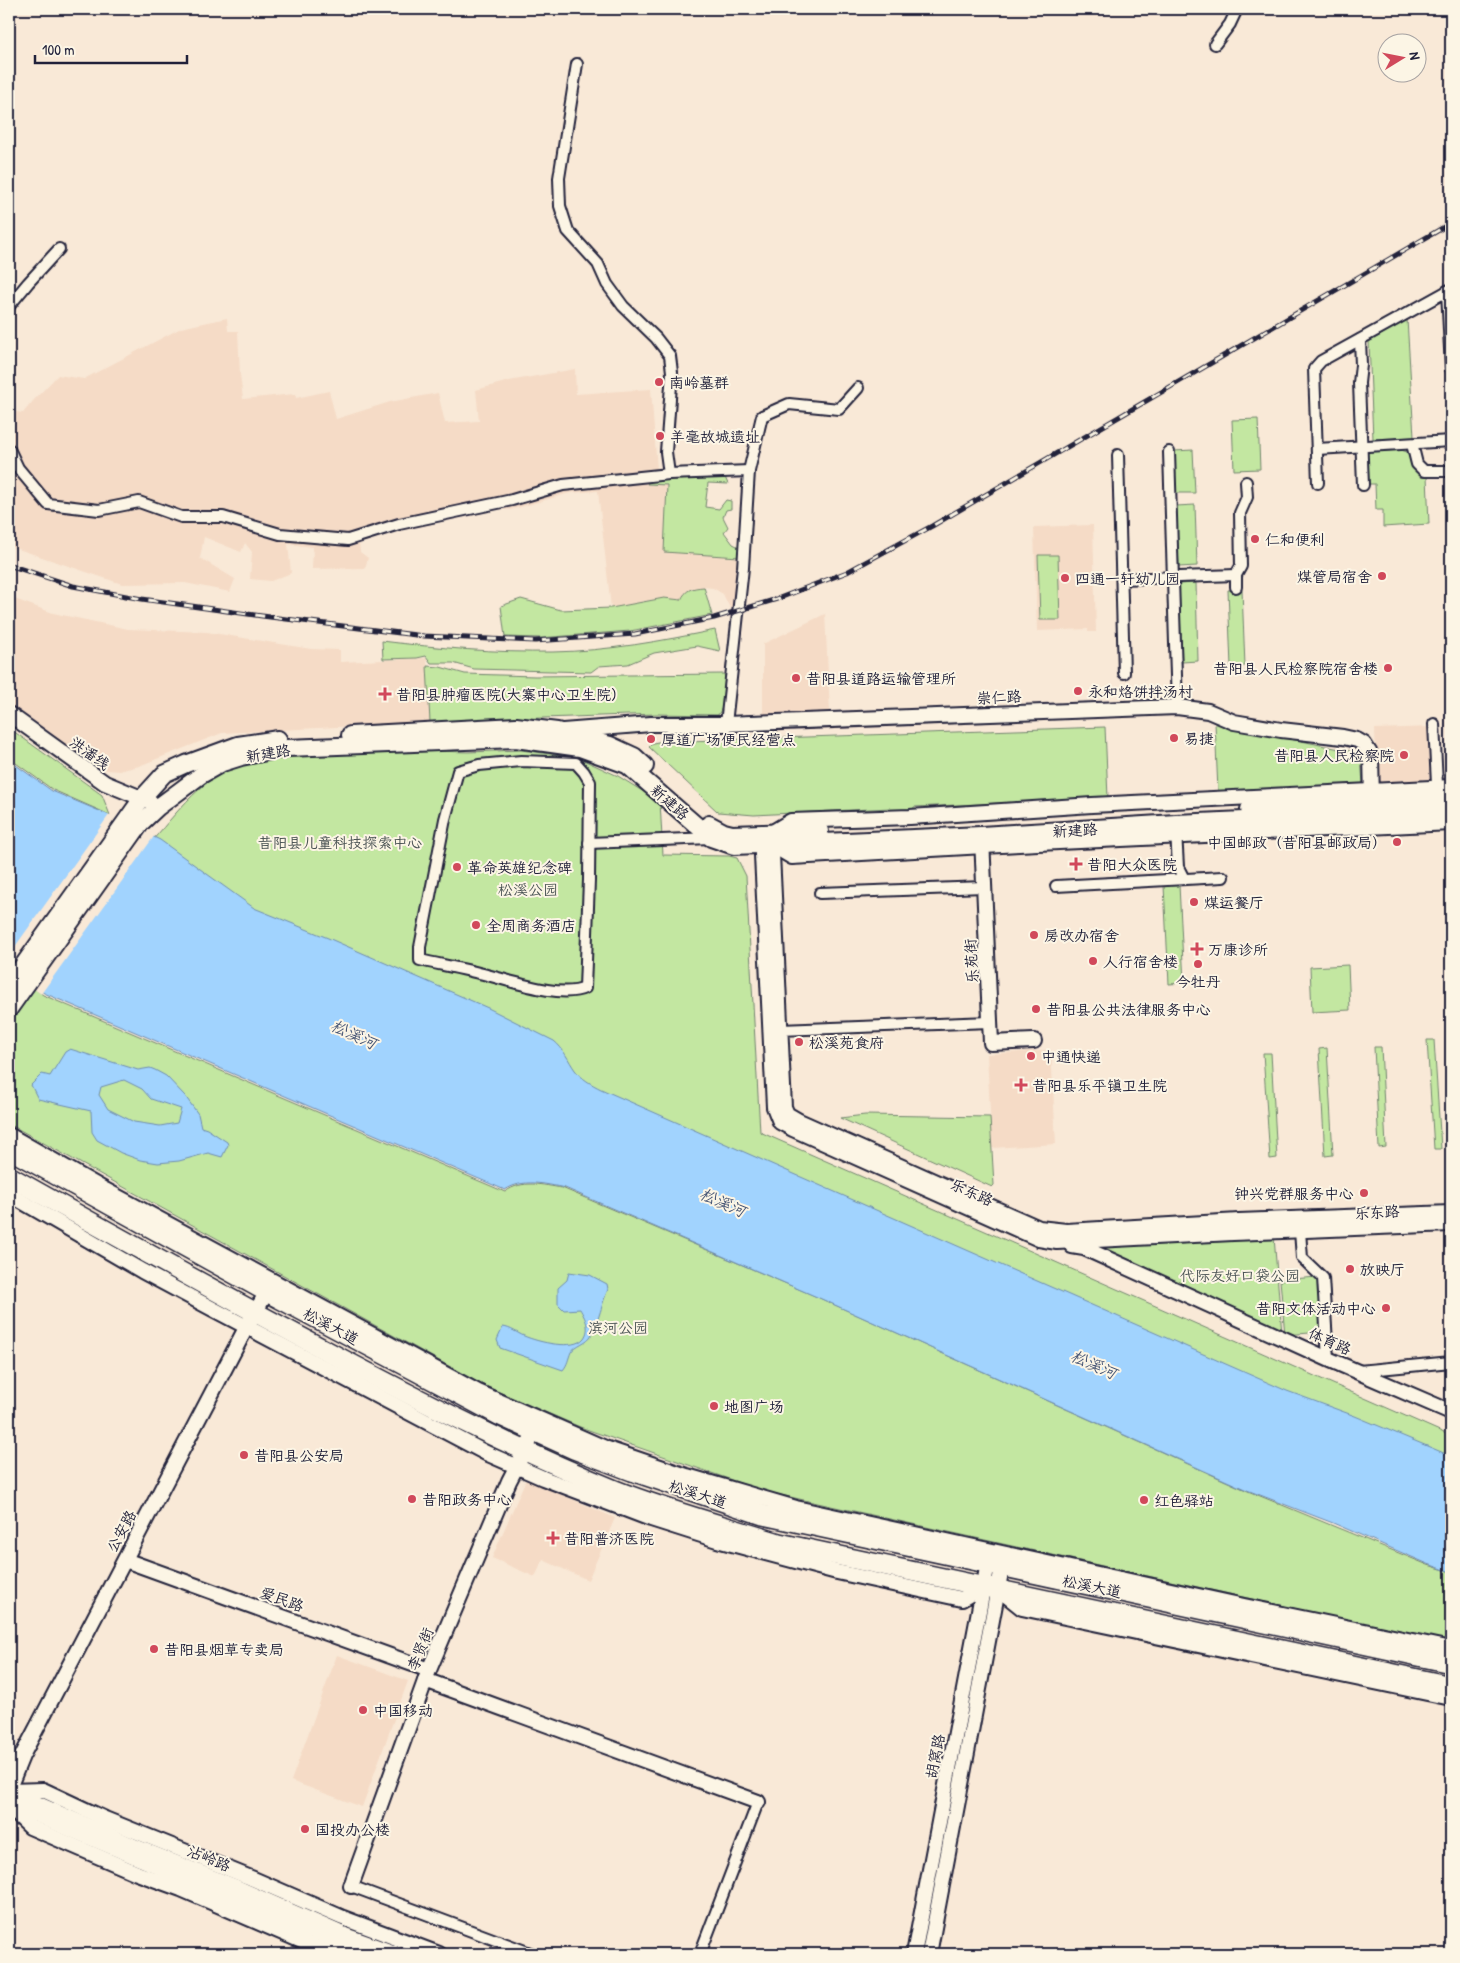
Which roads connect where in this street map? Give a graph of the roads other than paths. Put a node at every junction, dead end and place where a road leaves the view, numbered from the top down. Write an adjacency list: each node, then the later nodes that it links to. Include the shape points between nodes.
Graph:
1 (1238, 9): 2 (street)
2 (1215, 44)
3 (577, 64): 19 (street, via 559,178 560,206 568,231 598,264 623,306 670,356 672,372 666,452)
4 (59, 249): 6 (street)
5 (1449, 290): 7 (street); 8 (street)
6 (9, 306)
7 (1360, 340): 12 (street); 14 (street, via 1321,361 1314,369)
8 (1451, 369)
9 (858, 388): 17 (street, via 839,409 789,404 762,416)
10 (1451, 441): 11 (street)
11 (1412, 444): 12 (street); 18 (street, via 1417,464 1424,471)
12 (1362, 446): 14 (street); 22 (street)
13 (9, 449): 19 (street, via 18,468 48,504 99,510 139,502 181,517 224,517 280,534 348,540 399,524 563,486)
14 (1317, 449): 21 (street)
15 (1169, 452): 24 (street)
16 (1118, 455): 25 (street)
17 (748, 471): 19 (street); 30 (street, via 743,568)
18 (1451, 471)
19 (669, 474)
20 (1246, 482): 23 (street, via 1247,497 1240,513 1241,566)
21 (1318, 482)
22 (1363, 485)
23 (1236, 575): 24 (street); 26 (street)
24 (1172, 577): 25 (street); 28 (street)
25 (1122, 579): 27 (street)
26 (1236, 587)
27 (1124, 673)
28 (1177, 706): 30 (main road, 崇仁路); 35 (main road, 崇仁路, via 1208,711 1234,722 1357,740 1371,755)
29 (9, 714): 34 (main road, 洪潘线, via 105,783)
30 (726, 724): 32 (main road, 崇仁路, via 651,724)
31 (1434, 724): 33 (street, via 1438,784)
32 (558, 731): 34 (main road, 新建路, via 516,726 284,738 238,745 164,774); 41 (main road, 新建路, via 610,745 634,756 710,825 732,834)
33 (1448, 797): 35 (main road, 新建路)
34 (143, 798): 36 (main road, 洪潘线); 37 (main road, 新建路)
35 (1372, 803): 39 (main road, 新建路); 41 (main road, 新建路)
36 (158, 806): 37 (main road, 新建路); 40 (main road, 新建路, via 201,774 222,763 287,748 516,739 580,748 627,765)
37 (136, 820): 49 (main road, 新建路); 50 (main road, 新建路)
38 (1451, 823): 39 (main road)
39 (1176, 830): 42 (main road, 新建路); 45 (street, via 1178,867)
40 (711, 838): 41 (main road, 新建路, via 734,846); 43 (street)
41 (766, 839): 42 (main road, 新建路); 52 (main road, 乐东路); 61 (main road, 乐东路, via 774,1107 780,1122 1039,1240)
42 (982, 841): 47 (main road, 乐苑街)
43 (589, 843): 43 (street, via 590,782 576,763 521,761 479,765 458,771 445,819 420,960 554,990 585,988)
44 (1223, 877): 45 (street)
45 (1184, 879): 46 (street)
46 (1056, 886)
47 (984, 887): 48 (street); 51 (main road, 乐苑街)
48 (820, 893)
49 (9, 985)
50 (10, 1008)
51 (990, 1022): 52 (street); 53 (main road, 乐苑街, via 991,1043)
52 (780, 1030): 58 (main road, 乐东路, via 787,1114 1040,1228 1066,1231)
53 (1034, 1041)
54 (9, 1135): 73 (main road, via 478,1392 605,1448 796,1508)
55 (9, 1149): 62 (highway, 松溪大道)
56 (9, 1176): 63 (highway, 松溪大道)
57 (9, 1194): 63 (main road, via 142,1271)
58 (1451, 1213)
59 (1451, 1224): 60 (main road, 乐东路)
60 (1300, 1231): 61 (main road, 乐东路); 64 (street, via 1302,1258 1323,1278)
61 (1057, 1242): 64 (main road, 体育路, via 1084,1248)
62 (266, 1292): 63 (main road, 公安路); 68 (highway, 松溪大道)
63 (251, 1320): 69 (highway, 松溪大道, via 396,1387); 70 (main road, 公安路)
64 (1328, 1359): 66 (main road, 体育路)
65 (1451, 1362): 66 (street)
66 (1359, 1371): 67 (main road, 体育路)
67 (1451, 1412)
68 (535, 1431): 69 (main road, 李贤街); 71 (highway, 松溪大道, via 632,1471 763,1515)
69 (521, 1458): 72 (highway, 松溪大道, via 779,1542); 76 (main road, 李贤街)
70 (125, 1560): 76 (main road, 爱民路); 79 (main road, 公安路, via 27,1747)
71 (995, 1565): 72 (main road, 胡窝路); 73 (highway, 松溪大道)
72 (990, 1587): 77 (highway, 松溪大道); 78 (main road, via 1022,1608); 89 (main road, 胡窝路); 90 (main road, 胡窝路)
73 (1243, 1612): 74 (main road); 75 (highway, 松溪大道)
74 (1451, 1649)
75 (1451, 1663)
76 (427, 1675): 80 (main road, 爱民路); 82 (main road, 李贤街)
77 (1451, 1686)
78 (1451, 1698)
79 (9, 1790): 85 (main road, 沾岭路, via 345,1935); 86 (main road, via 43,1790 343,1918)
80 (758, 1802): 88 (street)
81 (9, 1805): 83 (main road, via 30,1827); 84 (main road, 沾岭路)
82 (351, 1886): 87 (street)
83 (332, 1954)
84 (365, 1954)
85 (398, 1954)
86 (439, 1954)
87 (534, 1954)
88 (700, 1954)
89 (914, 1954)
90 (929, 1954)

